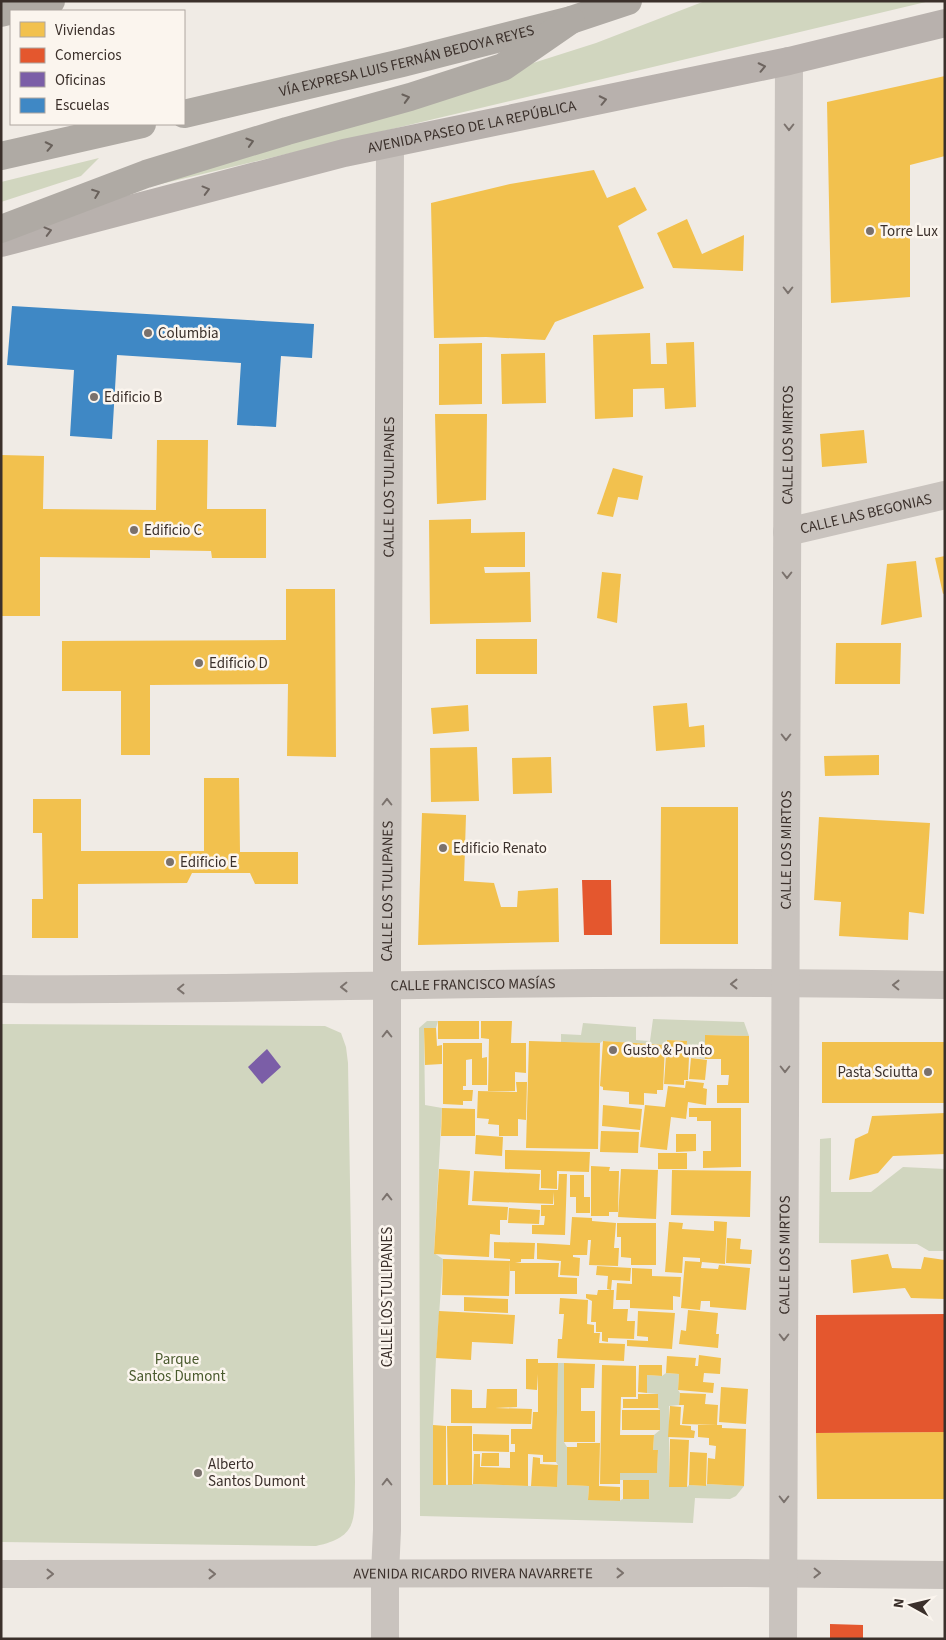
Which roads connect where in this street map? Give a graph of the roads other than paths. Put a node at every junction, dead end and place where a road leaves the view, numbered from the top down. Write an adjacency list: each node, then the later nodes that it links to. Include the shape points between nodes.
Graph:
1 (51, 1): 3 (highway)
2 (628, 1): 4 (highway, VÍA EXPRESA LUIS FERNÁN BEDOYA REYES)
3 (14, 10)
4 (571, 20): 7 (highway, VÍA EXPRESA LUIS FERNÁN BEDOYA REYES); 11 (highway, one-way to 4, via 146,174 503,67)
5 (945, 23): 6 (main road, AVENIDA PASEO DE LA REPÚBLICA)
6 (789, 61): 9 (main road, AVENIDA PASEO DE LA REPÚBLICA, one-way to 6); 14 (street, CALLE LOS MIRTOS, one-way to 14)
7 (185, 114)
8 (138, 125): 10 (highway, one-way to 8)
9 (390, 145): 12 (main road, AVENIDA PASEO DE LA REPÚBLICA, one-way to 9, via 344,153); 17 (street, CALLE LOS TULIPANES, one-way to 9)
10 (1, 156)
11 (1, 229)
12 (1, 243)
13 (945, 495): 14 (street, CALLE LAS BEGONIAS)
14 (787, 532): 15 (street, CALLE LOS MIRTOS, one-way to 15)
15 (786, 984): 16 (street, CALLE FRANCISCO MASÍAS, one-way to 15); 17 (street, CALLE FRANCISCO MASÍAS, one-way to 17); 20 (street, CALLE LOS MIRTOS, one-way to 20)
16 (945, 985)
17 (388, 987): 18 (street, CALLE FRANCISCO MASÍAS, one-way to 18); 19 (street, CALLE LOS TULIPANES, one-way to 17)
18 (1, 989)
19 (385, 1573): 20 (street, AVENIDA RICARDO RIVERA NAVARRETE, one-way to 20); 21 (street, AVENIDA RICARDO RIVERA NAVARRETE, one-way to 19); 23 (street, CALLE LOS TULIPANES)
20 (783, 1573): 22 (street, AVENIDA RICARDO RIVERA NAVARRETE, one-way to 22); 24 (street, CALLE LOS MIRTOS)
21 (1, 1574)
22 (945, 1575)
23 (385, 1639)
24 (783, 1639)

